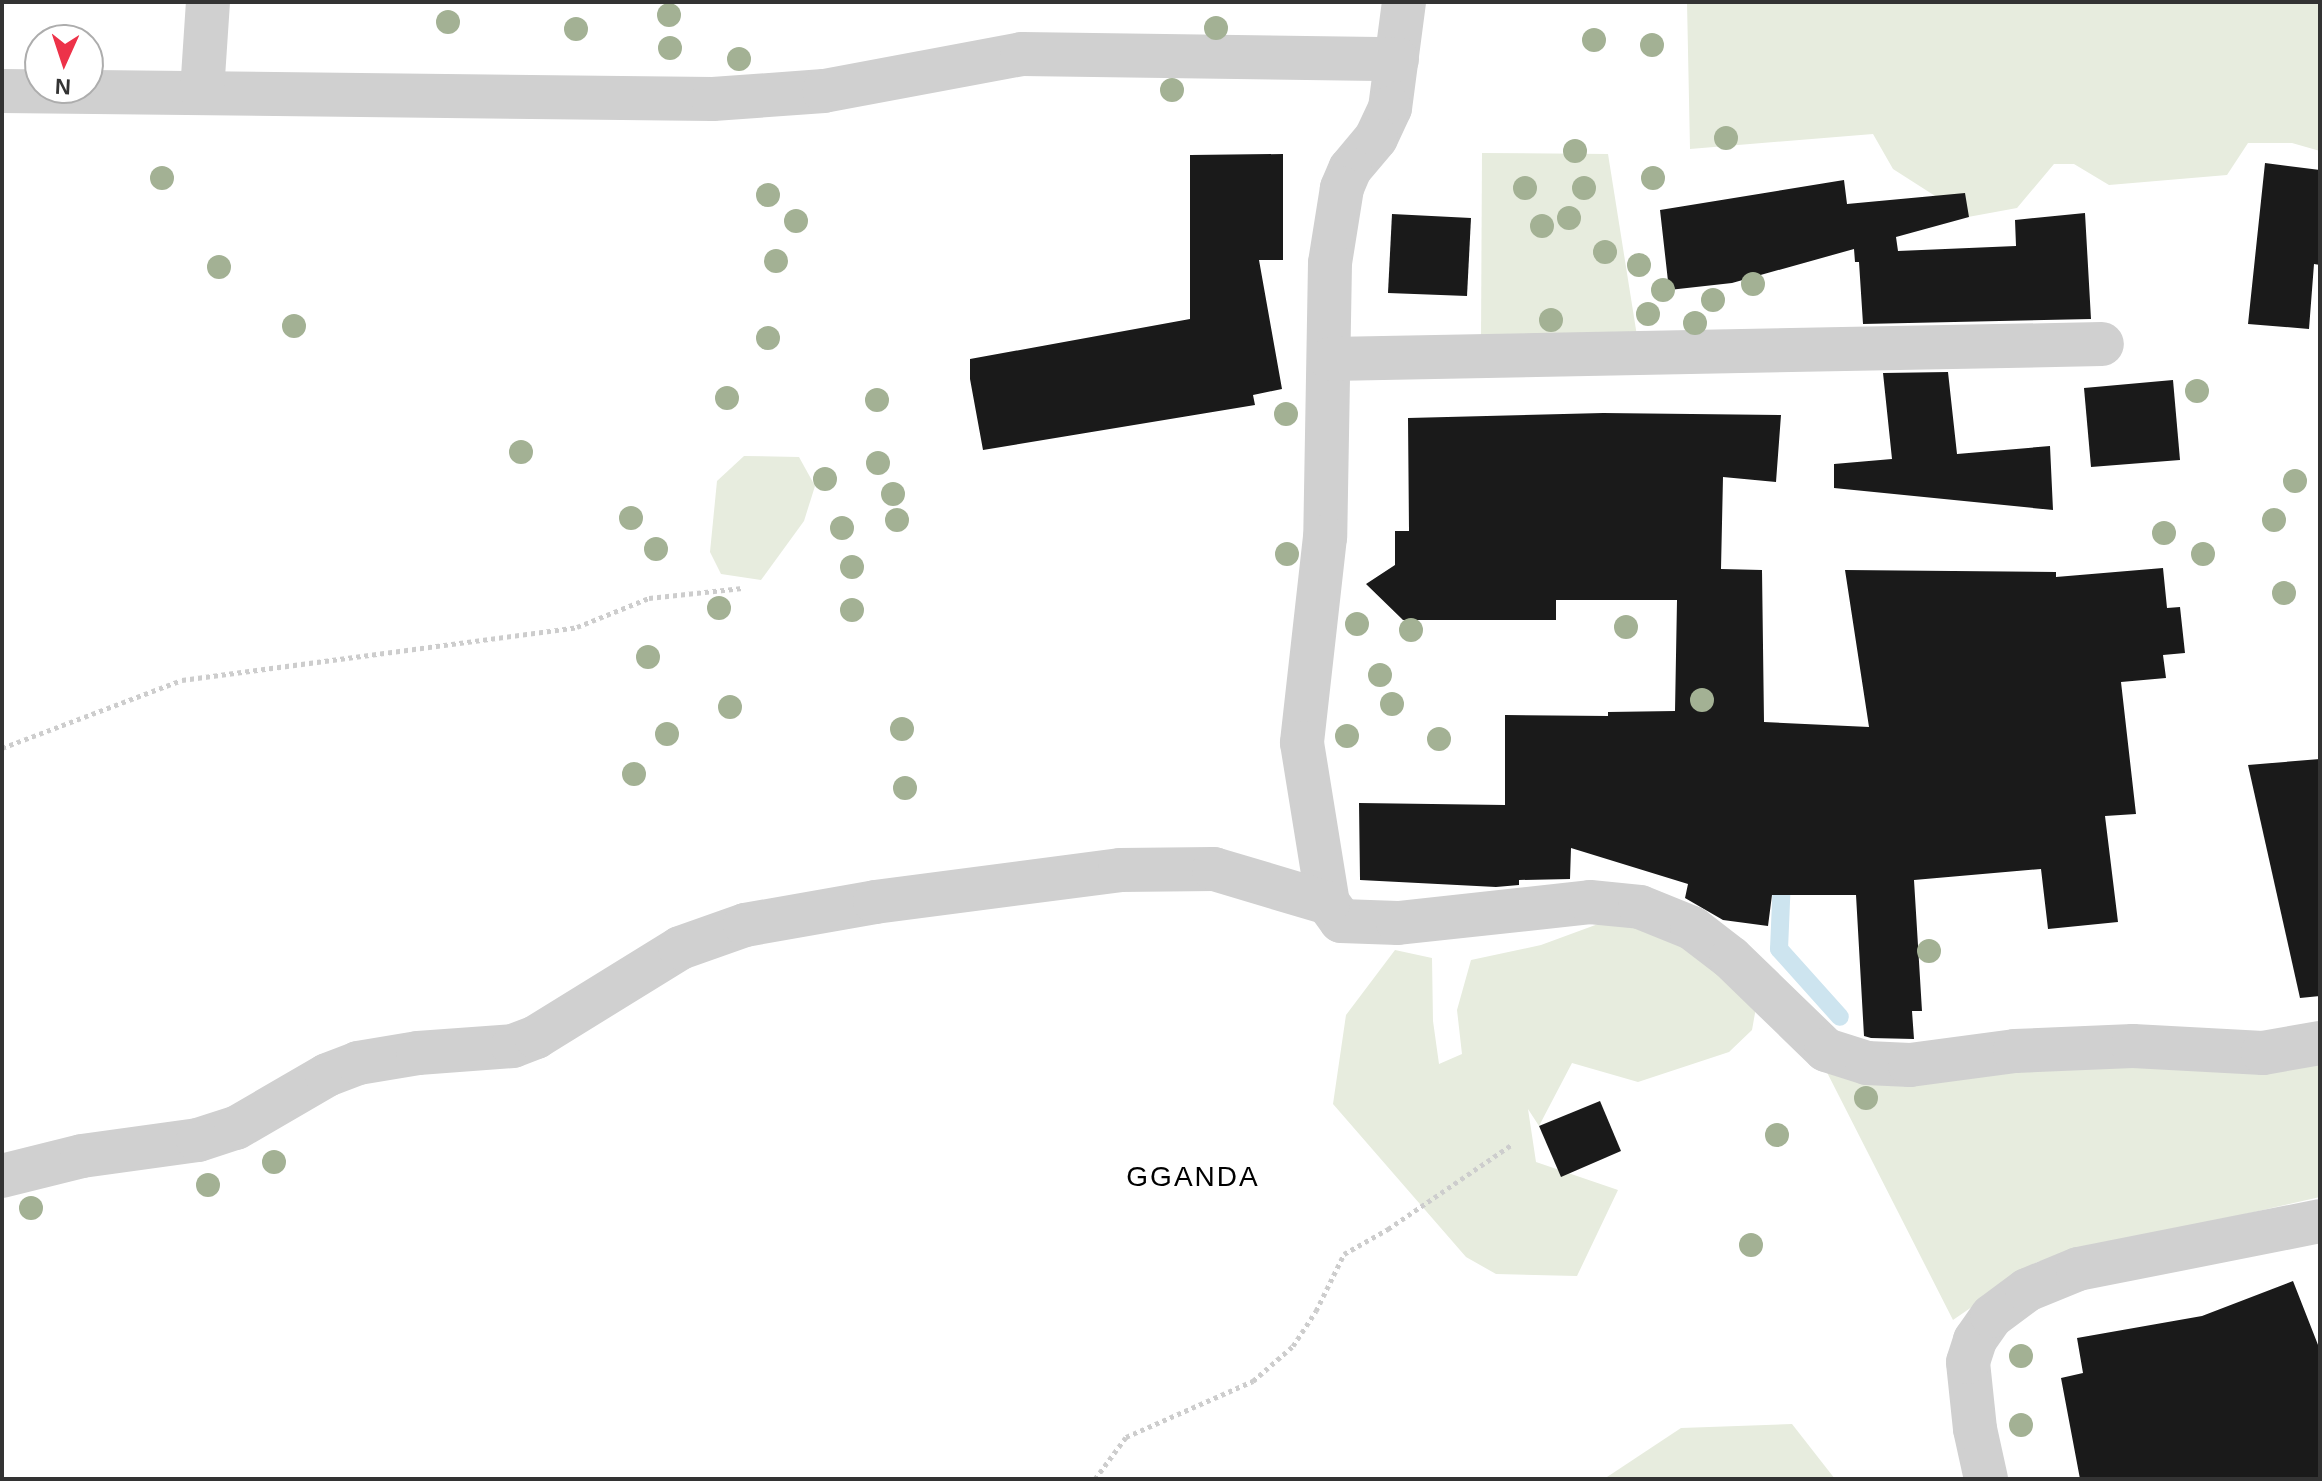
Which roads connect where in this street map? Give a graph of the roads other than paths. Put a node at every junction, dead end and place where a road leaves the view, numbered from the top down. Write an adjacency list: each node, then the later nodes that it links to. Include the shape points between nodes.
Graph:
1 (208, 2): 5 (street)
2 (1404, 2): 3 (street)
3 (1397, 59): 5 (street, via 1022,54 824,91 713,99); 7 (street, via 1390,108 1376,138 1350,169 1336,213 1330,263)
4 (2, 91): 5 (street)
5 (202, 92)
6 (2102, 344): 7 (street)
7 (1331, 359): 8 (street, via 1325,537 1302,743)
8 (1328, 903): 9 (street, via 1341,921 1364,924 1590,902 1640,907 1702,936 1731,958 1826,1050 1867,1063 1910,1065 2015,1051 2133,1046 2263,1053); 10 (street, via 1214,869 1120,870 891,899 745,925 680,948 513,1046 358,1063 236,1128 198,1140 82,1156)
9 (2320, 1043)
10 (2, 1176)
11 (2320, 1221): 12 (street, via 2078,1269 2027,1290 1992,1316 1968,1362)
12 (1986, 1479)

